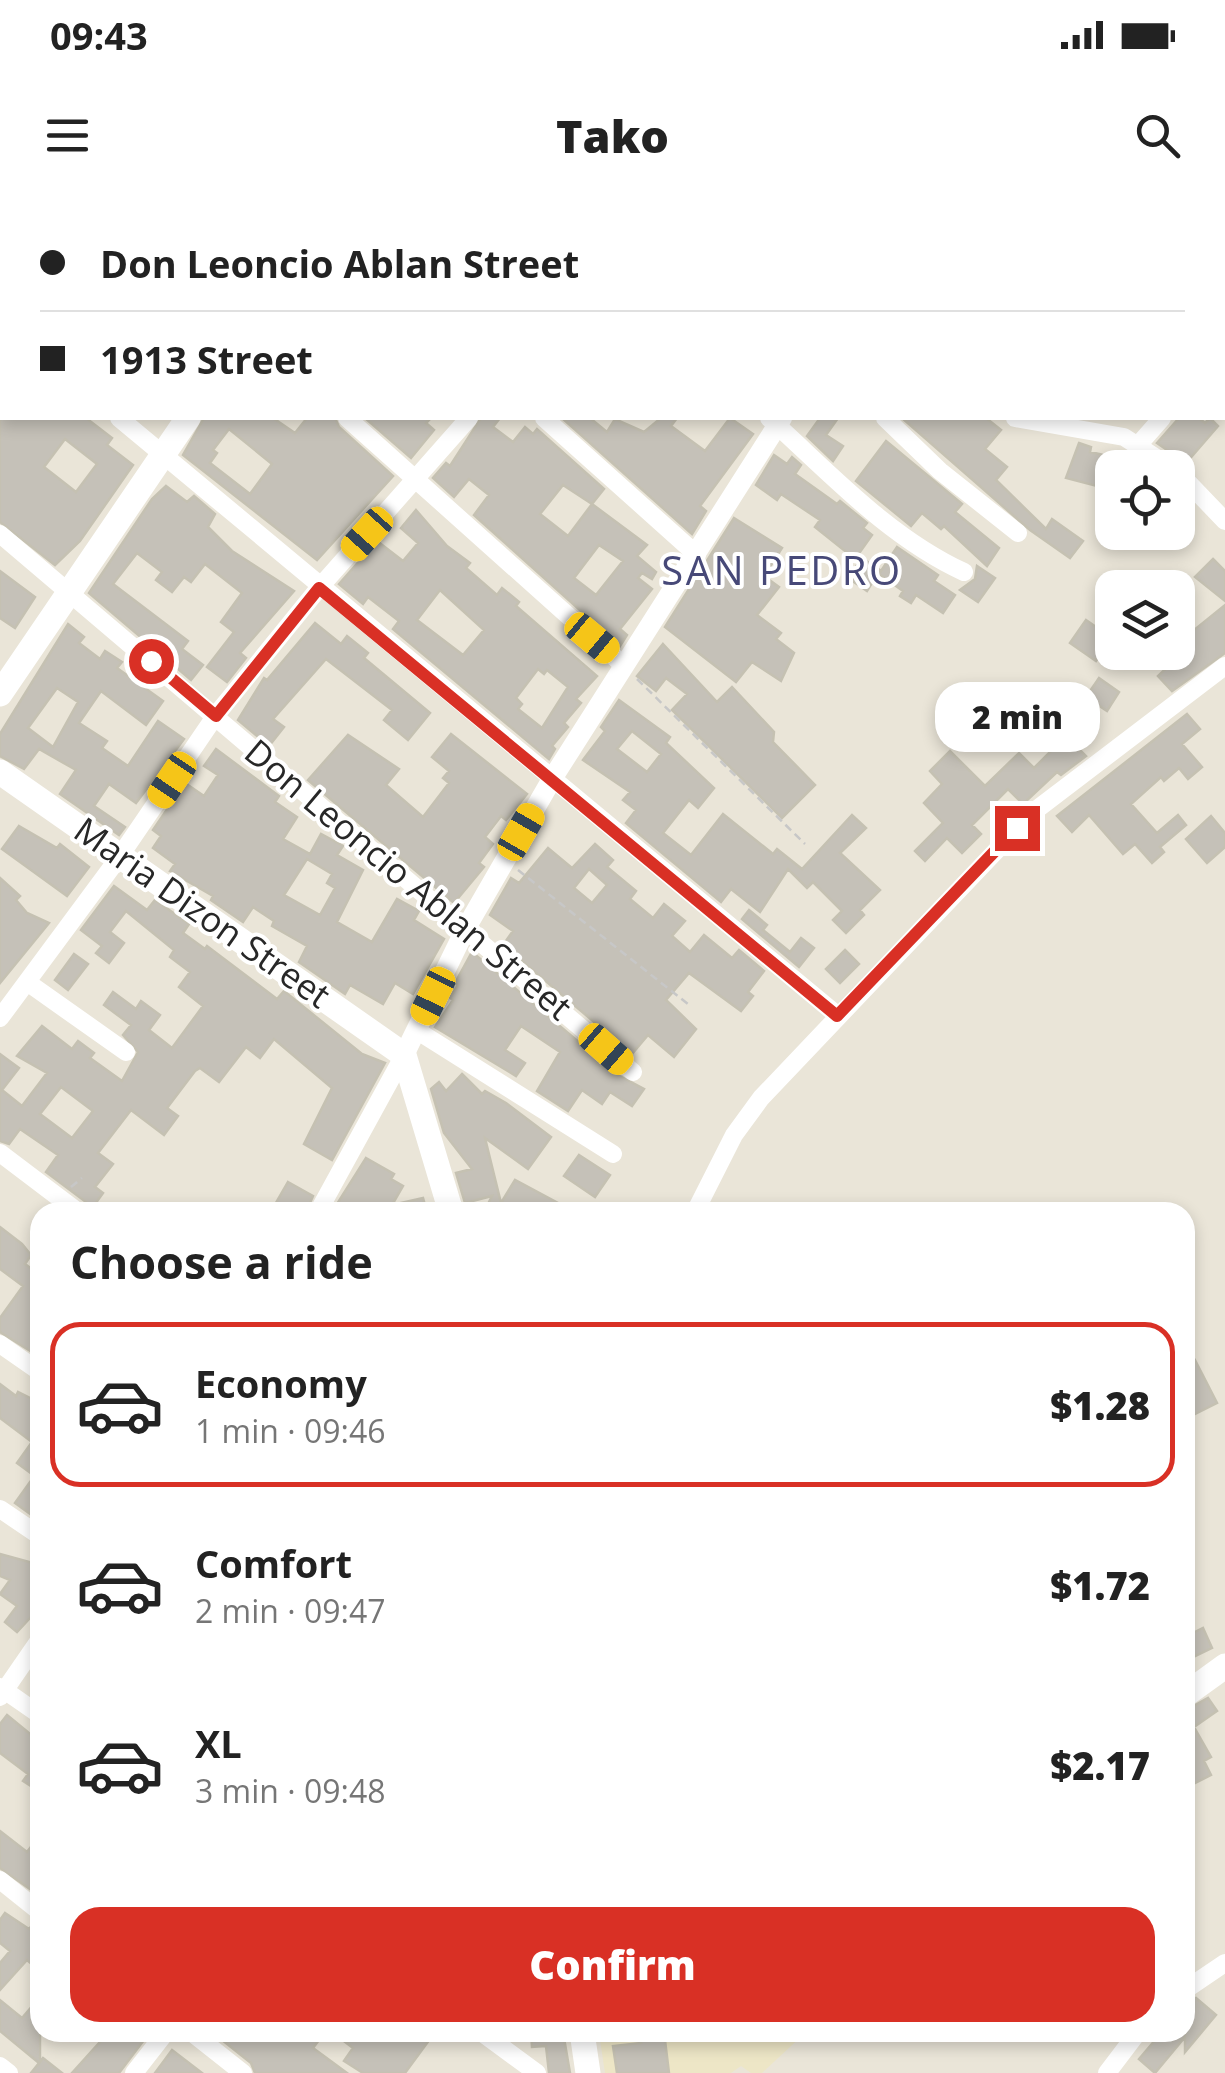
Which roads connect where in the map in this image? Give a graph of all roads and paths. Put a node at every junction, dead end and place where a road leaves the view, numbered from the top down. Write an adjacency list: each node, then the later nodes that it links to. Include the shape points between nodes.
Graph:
1 (121, 420): 12 (street)
2 (186, 420): 12 (main road)
3 (349, 420): 13 (street)
4 (467, 420): 13 (street)
5 (546, 420): 18 (street)
6 (776, 420): 18 (street); 19 (street, via 800,451 894,528)
7 (887, 420): 16 (street)
8 (1028, 420): 10 (street)
9 (1160, 420): 10 (street)
10 (1140, 443): 11 (street)
11 (1149, 450)
12 (161, 453): 20 (street); 21 (main road)
13 (415, 480): 20 (street); 22 (street)
14 (1195, 490): 15 (street)
15 (1225, 520)
16 (1018, 533)
17 (0, 534): 21 (street, Don Leoncio Ablan Street)
18 (696, 555): 22 (street)
19 (964, 572)
20 (319, 588): 25 (street); 27 (street)
21 (68, 591): 24 (main road); 25 (street, Don Leoncio Ablan Street)
22 (622, 664): 27 (street); 28 (path)
23 (1225, 666): 34 (street, via 1032,814)
24 (0, 694)
25 (216, 716): 29 (street); 31 (street, Don Leoncio Ablan Street)
26 (0, 772): 29 (main road, Maria Dizon Street)
27 (552, 779): 30 (street); 34 (street)
28 (806, 844)
29 (120, 856): 32 (street); 38 (main road, Maria Dizon Street)
30 (506, 859): 31 (street); 33 (path)
31 (466, 928): 36 (street); 39 (street, Don Leoncio Ablan Street)
32 (28, 982): 35 (street); 37 (street)
33 (688, 1004)
34 (837, 1016): 45 (street, via 761,1098)
35 (0, 1018)
36 (416, 1030): 38 (street); 41 (street)
37 (126, 1052)
38 (404, 1056): 43 (street); 44 (main road)
39 (632, 1072)
40 (0, 1153): 42 (street)
41 (613, 1154)
42 (65, 1202)
43 (324, 1202)
44 (448, 1202)
45 (700, 1202)
46 (0, 1344): 47 (street)
47 (30, 1365)
48 (0, 1509): 49 (street)
49 (30, 1529)
50 (30, 1653): 53 (street)
51 (1225, 1666): 52 (main road)
52 (1195, 1688)
53 (2, 1691): 54 (street)
54 (30, 1709)
55 (0, 1880): 56 (street)
56 (30, 1904)
57 (1225, 1963): 58 (street)
58 (1195, 1983)
59 (158, 2042): 66 (street)
60 (204, 2042): 67 (street)
61 (495, 2042): 68 (street)
62 (583, 2042): 69 (main road)
63 (1130, 2042): 70 (street)
64 (0, 2066): 65 (street)
65 (10, 2073)
66 (134, 2073)
67 (243, 2073)
68 (537, 2073)
69 (588, 2073)
70 (1107, 2073)

